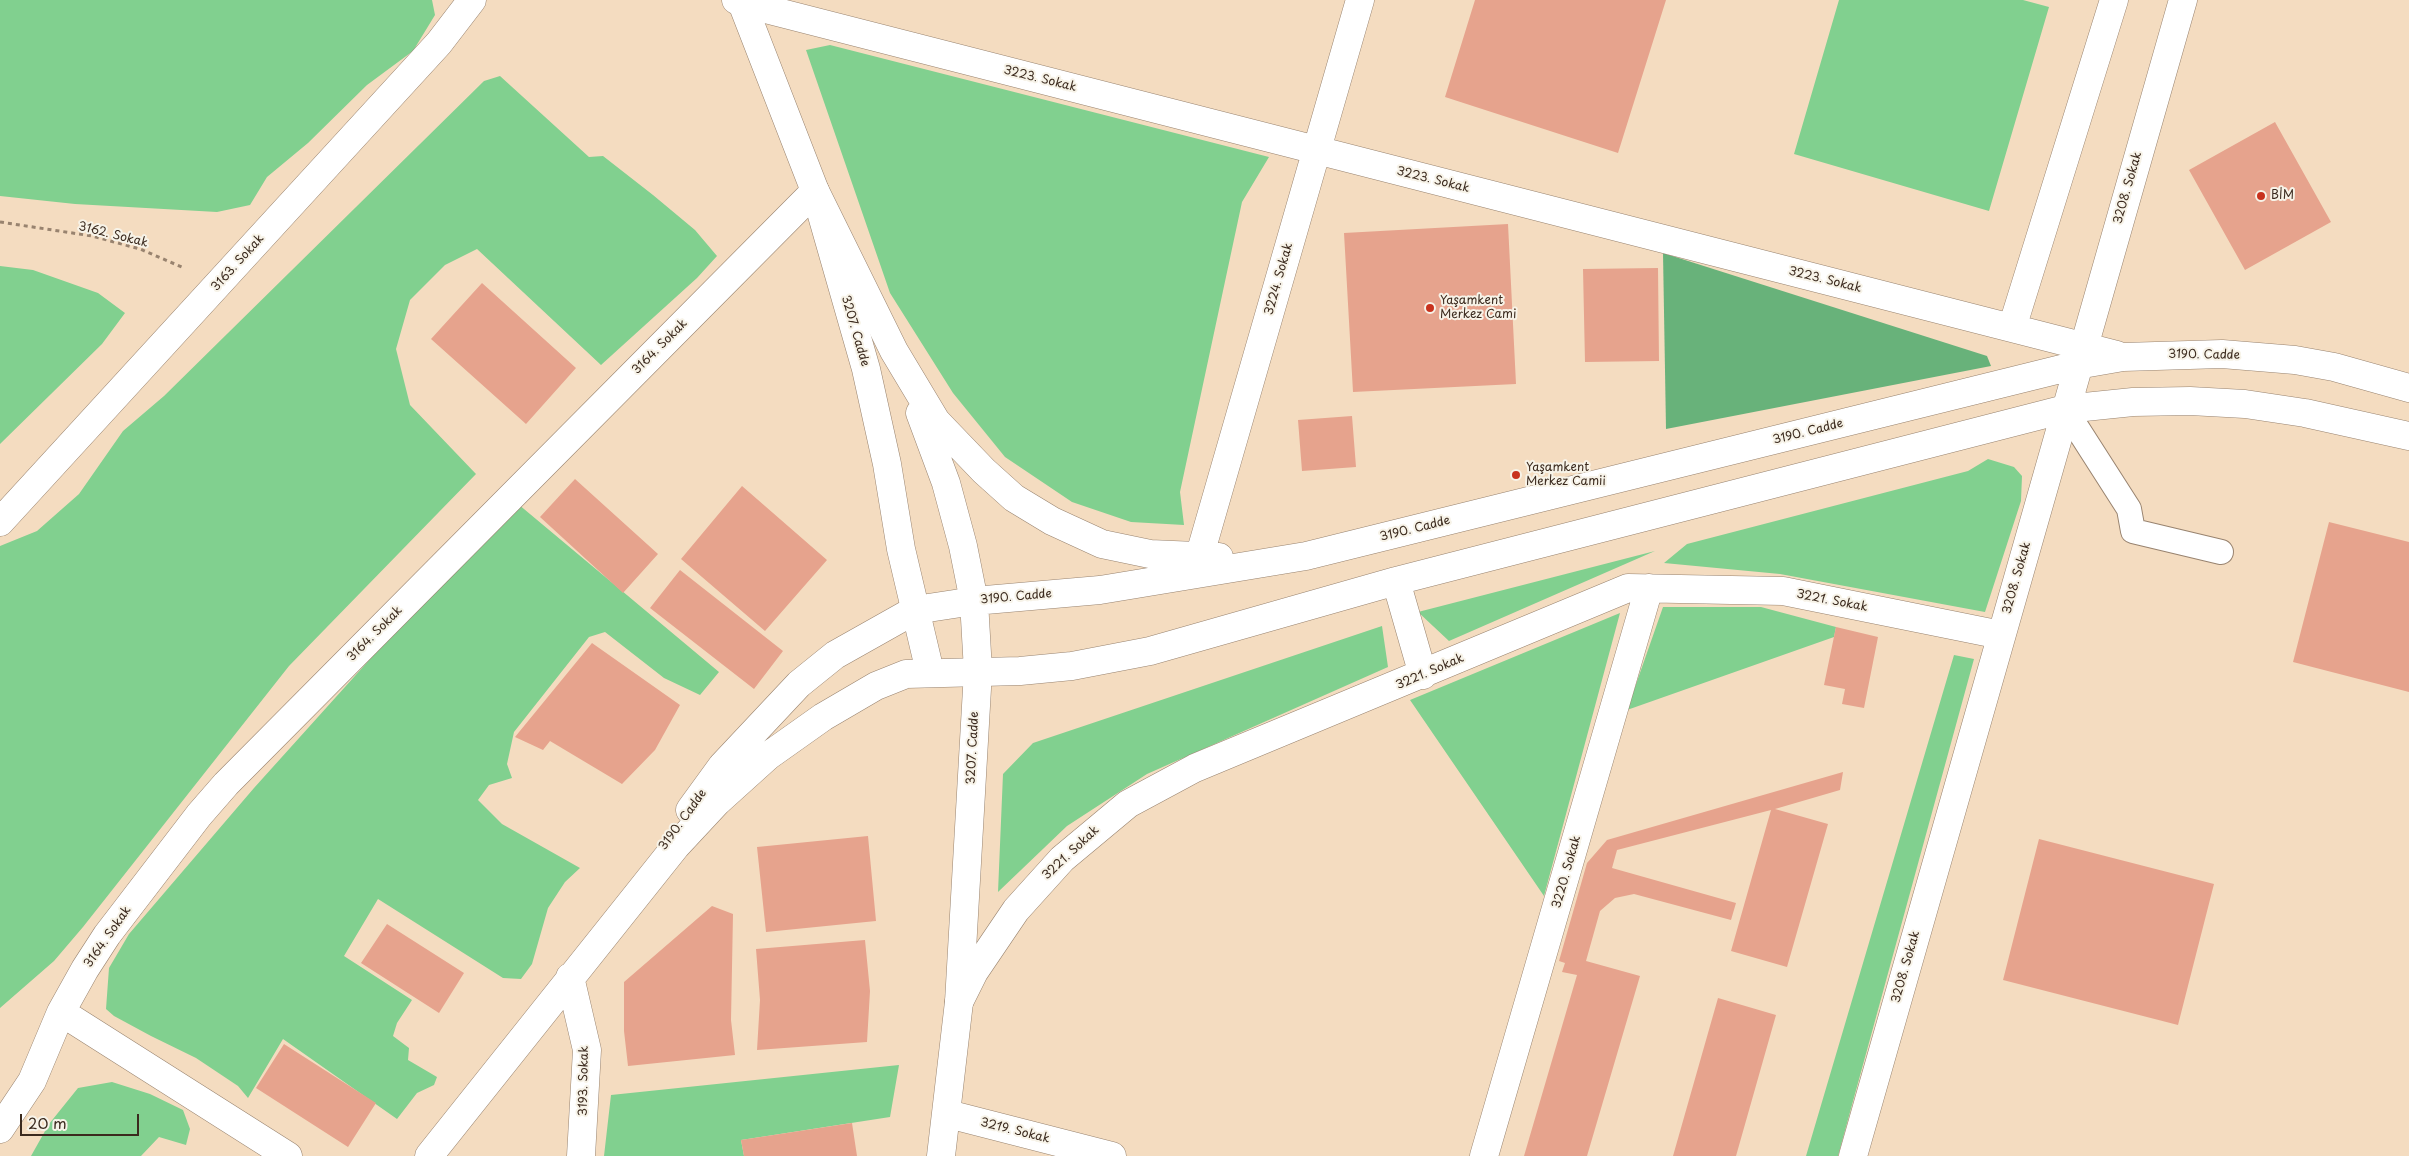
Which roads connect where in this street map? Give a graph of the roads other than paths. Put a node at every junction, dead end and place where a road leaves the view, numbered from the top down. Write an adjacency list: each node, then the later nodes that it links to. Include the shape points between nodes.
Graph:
1 (472, 0): 15 (street, 3163. Sokak, via 438,43)
2 (1360, 0): 6 (street, 3224. Sokak)
3 (2114, 0): 8 (street)
4 (2183, 0): 10 (street, 3208. Sokak)
5 (740, 1): 6 (street, 3223. Sokak); 7 (street, 3207. Cadde)
6 (1316, 150): 8 (street, 3223. Sokak); 18 (street, 3224. Sokak)
7 (816, 191): 9 (street); 22 (street, 3207. Cadde, via 866,369); 29 (street, 3164. Sokak, via 226,784 107,935)
8 (2012, 328): 10 (street, 3223. Sokak)
9 (894, 352): 18 (street, via 936,421 1014,498 1052,521 1102,544 1150,554); 21 (street, 3207. Cadde, via 946,483)
10 (2080, 356): 11 (street, 3223. Sokak); 13 (street, 3208. Sokak); 17 (street, 3190. Cadde)
11 (2123, 357): 12 (street, 3190. Cadde, via 2222,354 2295,360 2334,367)
12 (2409, 388)
13 (2065, 409): 14 (street, 3190. Cadde, via 2133,402 2245,404 2305,413); 16 (lane, via 2129,509 2133,531); 19 (street, 3190. Cadde); 23 (street, 3208. Sokak)
14 (2409, 436)
15 (0, 522)
16 (2221, 552)
17 (1306, 556): 18 (street); 21 (street, 3190. Cadde, via 1100,590)
18 (1199, 558)
19 (1396, 581): 24 (street, 3190. Cadde, via 1150,651 1072,666); 26 (street)
20 (1649, 588): 23 (street, 3221. Sokak, via 1783,591); 26 (street, 3221. Sokak, via 1628,588); 38 (street, 3220. Sokak)
21 (974, 600): 22 (street, 3190. Cadde); 24 (street, 3207. Cadde)
22 (916, 610): 25 (street, 3207. Cadde); 27 (street, 3190. Cadde, via 834,655 799,684 722,766)
23 (2001, 635): 39 (street, 3208. Sokak)
24 (978, 671): 25 (street, 3190. Cadde); 28 (street, 3207. Cadde)
25 (930, 672): 27 (street, 3190. Cadde, via 906,674 876,686 823,716 743,777 676,846)
26 (1423, 675): 28 (street, 3221. Sokak, via 1195,768 1128,804 1062,859 1016,910 974,972)
27 (570, 977): 34 (street, 3190. Cadde); 35 (street, 3193. Sokak, via 588,1050)
28 (959, 1002): 31 (street, 3207. Cadde)
29 (61, 1012): 30 (street, 3164. Sokak, via 42,1060); 33 (street)
30 (10, 1094): 32 (street, 3164. Sokak)
31 (948, 1114): 36 (street, 3207. Cadde); 37 (street, 3219. Sokak)
32 (0, 1129)
33 (288, 1156)
34 (430, 1156)
35 (581, 1156)
36 (942, 1156)
37 (1112, 1156)
38 (1484, 1156)
39 (1853, 1156)

